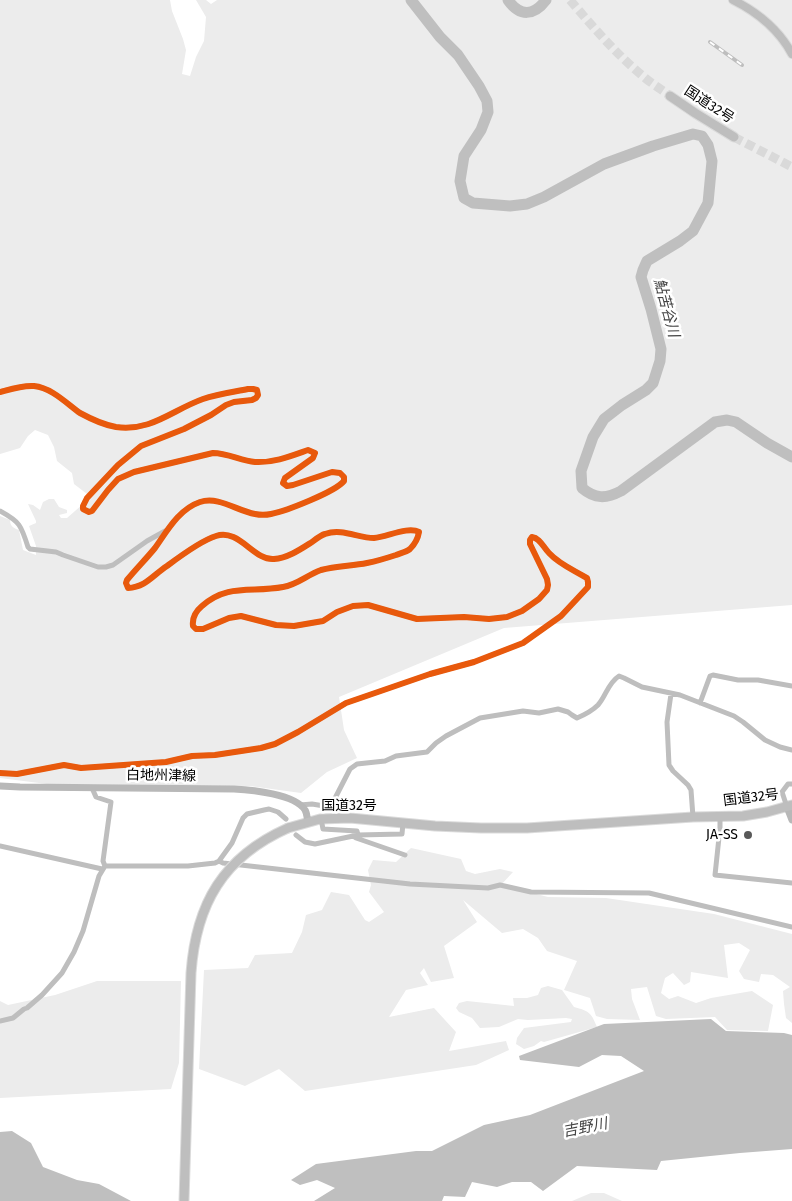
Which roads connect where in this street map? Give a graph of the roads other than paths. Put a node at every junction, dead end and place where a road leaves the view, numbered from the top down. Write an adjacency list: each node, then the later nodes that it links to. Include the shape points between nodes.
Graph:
1 (735, 1): 2 (main road, via 778,33)
2 (792, 54)
3 (670, 96): 4 (highway, 国道32号)
4 (731, 136)
5 (0, 392): 7 (street, via 33,386 46,389 82,414 116,427 131,427 146,425 204,398 257,390 258,395 252,400 226,405 184,429 136,450 86,498 83,506 89,512 118,479 134,472 213,453 254,462 275,461 308,450 315,453 313,458 285,478 283,483 293,485 332,472 344,477 341,485 269,514 256,514 210,500 199,502 176,519)
6 (0, 511): 7 (street, via 19,523 30,549 56,552 106,567)
7 (168, 530): 12 (street, via 127,580 128,588 143,585 203,542 225,534 272,560 287,556 324,534 345,532 373,538 414,529 419,532 410,549 388,558 328,568 293,585 224,592 201,607 192,620 196,629 241,616 294,626 323,621 353,606 368,605 417,619 464,617 490,620 507,617 522,611 547,590 547,579 530,544 532,537 538,538 565,567 587,578 588,587 561,616 523,643 346,703 275,744 166,762 81,768 64,765 16,774)
8 (792, 686): 10 (street, via 713,675)
9 (671, 694): 10 (street); 16 (street, via 642,687 619,676 613,680 598,705 578,718 558,710 480,718 446,736 427,752 357,764 350,769 331,806); 18 (street, via 667,722 669,764 691,790)
10 (700, 703): 11 (street, via 734,716 765,740)
11 (792, 750)
12 (0, 773)
13 (792, 784): 17 (street, via 782,792)
14 (0, 786): 15 (main road, 白地州津線)
15 (92, 788): 16 (main road, 白地州津線, via 254,790); 30 (street, via 96,798 111,802)
16 (300, 804): 22 (main road, via 306,810)
17 (790, 806): 19 (highway, 国道32号, via 743,816); 21 (main road)
18 (694, 816): 19 (highway, 国道32号); 23 (highway, 国道32号, via 527,828)
19 (720, 816): 31 (street, via 715,875)
20 (322, 819): 22 (highway, 国道32号); 23 (highway, 国道32号); 26 (street, via 323,829 357,832)
21 (792, 820)
22 (308, 822): 24 (highway, 国道32号)
23 (403, 822): 26 (street, via 402,834)
24 (287, 824): 29 (street, via 274,810 247,814); 34 (highway, 国道32号, bridge, via 251,849 225,874 206,905 199,924 192,952)
25 (296, 835): 26 (street, via 305,842 321,844)
26 (356, 835): 28 (street, via 356,838)
27 (0, 846): 30 (street)
28 (405, 855)
29 (219, 861): 30 (street, via 188,866); 32 (street, via 410,884 488,888 500,885 531,892 649,893)
30 (104, 868): 33 (street, via 83,931 62,973 27,1008 12,1018)
31 (792, 883)
32 (792, 927)
33 (0, 1021)
34 (184, 1201)

